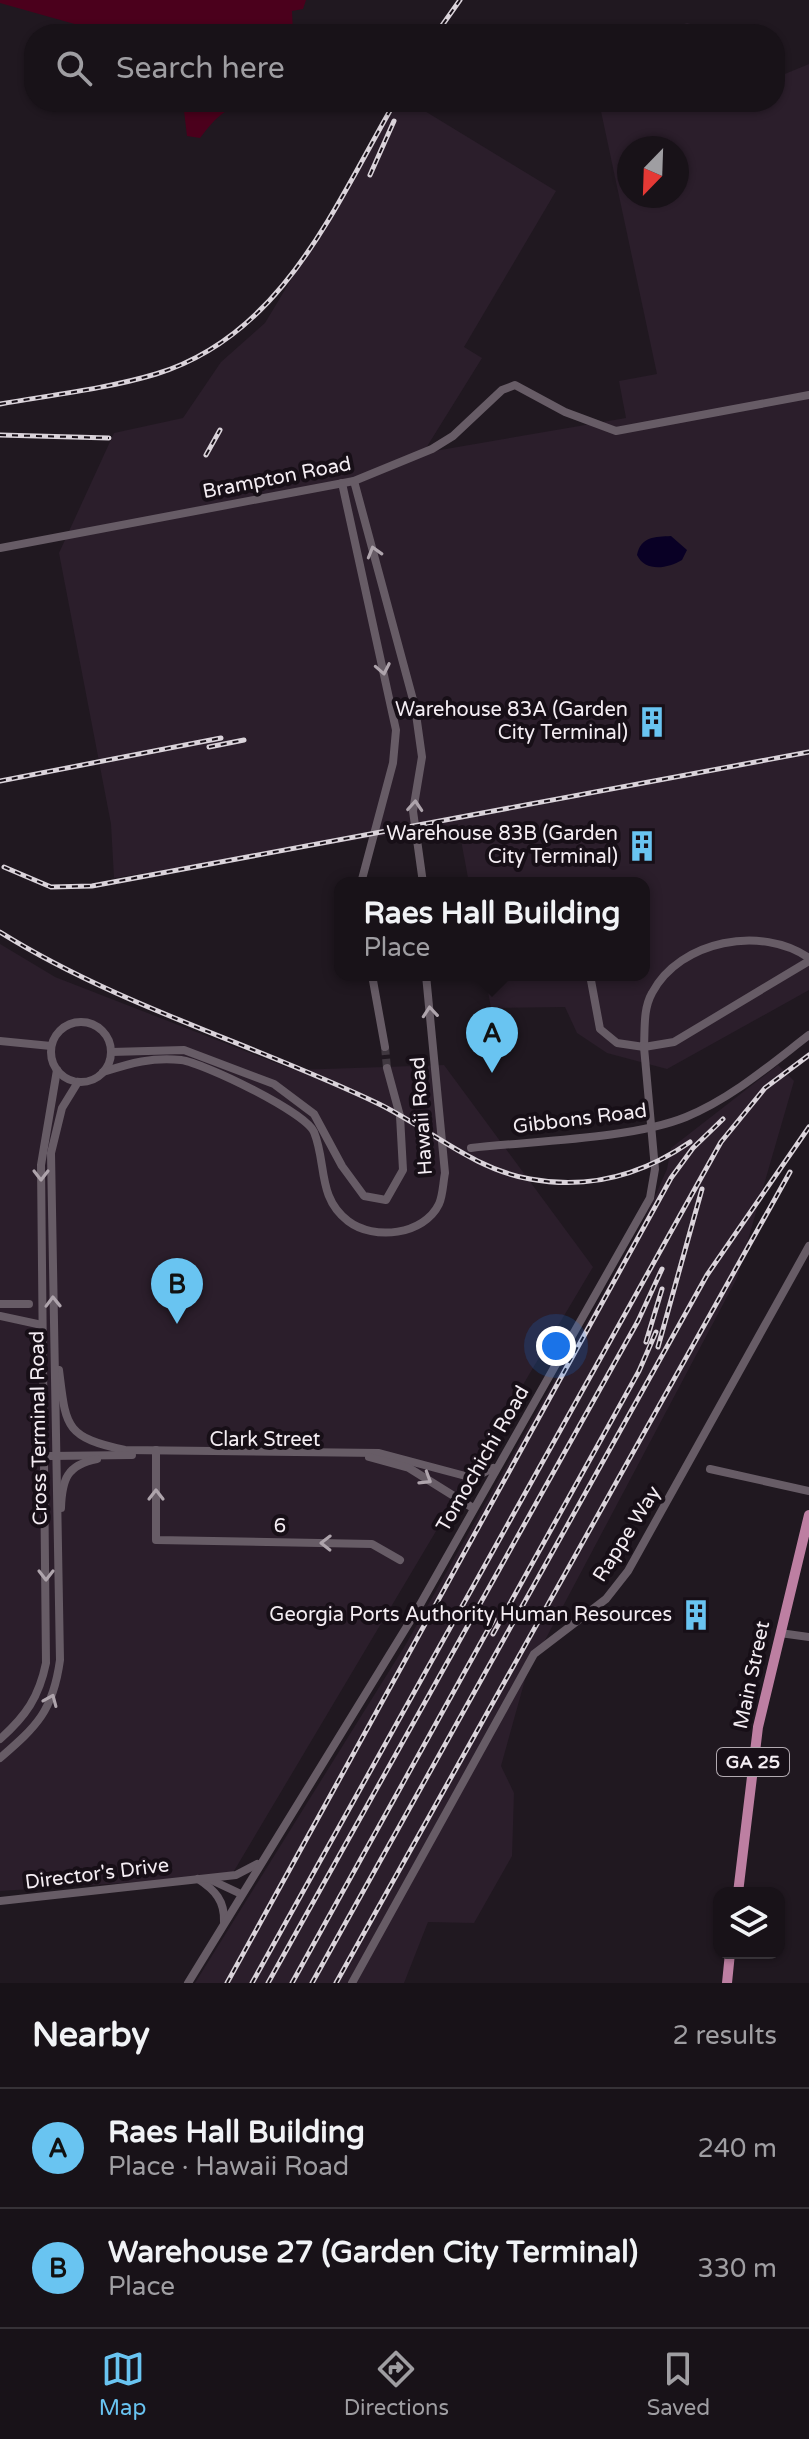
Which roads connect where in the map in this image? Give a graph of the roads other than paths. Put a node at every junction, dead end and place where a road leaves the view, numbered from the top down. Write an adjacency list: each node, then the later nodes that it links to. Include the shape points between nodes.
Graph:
1 (809, 395): 2 (street, Brampton Road, via 616,431 515,385 432,449)
2 (354, 481): 3 (street, Brampton Road); 6 (street, one-way to 2, via 413,811 422,757 415,707)
3 (342, 483): 4 (street, Brampton Road); 5 (street, one-way to 5, via 396,730 393,763)
4 (0, 548)
5 (363, 877)
6 (422, 877)
7 (809, 960): 15 (street, via 674,1042); 15 (street, via 790,945 746,941 702,949 671,966 651,994)
8 (373, 981): 14 (street)
9 (427, 981): 19 (street, Hawaii Road, one-way to 9, via 146,1058 185,1061 290,1108 313,1129 330,1202 349,1222 393,1232 421,1225 439,1204 445,1173)
10 (591, 981): 15 (street, via 600,1029 617,1043)
11 (809, 1035): 21 (street, Gibbons Road, via 724,1098)
12 (0, 1041): 13 (street)
13 (51, 1046): 16 (street, via 61,1029 89,1023 105,1034); 18 (street)
14 (385, 1047)
15 (644, 1047): 21 (street, Tomochichi Road)
16 (111, 1052): 17 (street, Hawaii Road, via 184,1050 274,1084 314,1114 364,1196 386,1200 403,1170 400,1116); 19 (street)
17 (387, 1068)
18 (57, 1070): 20 (street); 27 (street, Cross Terminal Road, one-way to 27, via 41,1165)
19 (103, 1072): 20 (street)
20 (78, 1082): 28 (street, Cross Terminal Road, one-way to 20, via 51,1153 62,1108)
21 (651, 1128): 22 (street, Gibbons Road); 33 (street, Tomochichi Road, via 655,1169 650,1198)
22 (471, 1148)
23 (809, 1246): 52 (street, Rappe Way, via 628,1571 606,1599 534,1654)
24 (0, 1304): 25 (street)
25 (29, 1304)
26 (0, 1316): 27 (street)
27 (42, 1325): 31 (street, Cross Terminal Road)
28 (53, 1328): 29 (street, Clark Street, via 63,1415 83,1437); 32 (street, Cross Terminal Road)
29 (156, 1453): 30 (street, Clark Street); 33 (street, Clark Street, via 379,1453 473,1478); 36 (street, Clark Street, one-way to 36, via 373,1457 409,1468); 39 (street, 6, one-way to 29, via 372,1544 156,1540)
30 (114, 1455): 32 (street, Clark Street); 38 (street, via 72,1467 65,1477)
31 (45, 1456): 32 (street, Clark Street); 42 (street, Cross Terminal Road, one-way to 42, via 46,1663 32,1707)
32 (55, 1456): 38 (street, Cross Terminal Road)
33 (497, 1465): 36 (street, Tomochichi Road)
34 (710, 1469): 35 (street)
35 (809, 1491)
36 (473, 1508): 44 (street, Tomochichi Road, via 417,1610)
37 (809, 1515): 40 (main road, Main Street / GA 25)
38 (56, 1544): 43 (street, Cross Terminal Road, one-way to 38, via 39,1722 56,1689)
39 (400, 1560)
40 (780, 1633): 41 (street); 46 (main road, Main Street / GA 25, via 758,1727)
41 (809, 1637)
42 (0, 1739)
43 (0, 1758)
44 (261, 1861): 45 (street, Director's Drive, via 236,1875); 47 (street, Tomochichi Road)
45 (198, 1878): 47 (street); 48 (street, Director's Drive); 49 (street, via 217,1895)
46 (739, 1887)
47 (241, 1894): 49 (street, Tomochichi Road)
48 (0, 1901)
49 (224, 1922): 51 (street, Tomochichi Road)
50 (729, 1959): 53 (main road)
51 (188, 1983)
52 (352, 1983)
53 (727, 1983)

